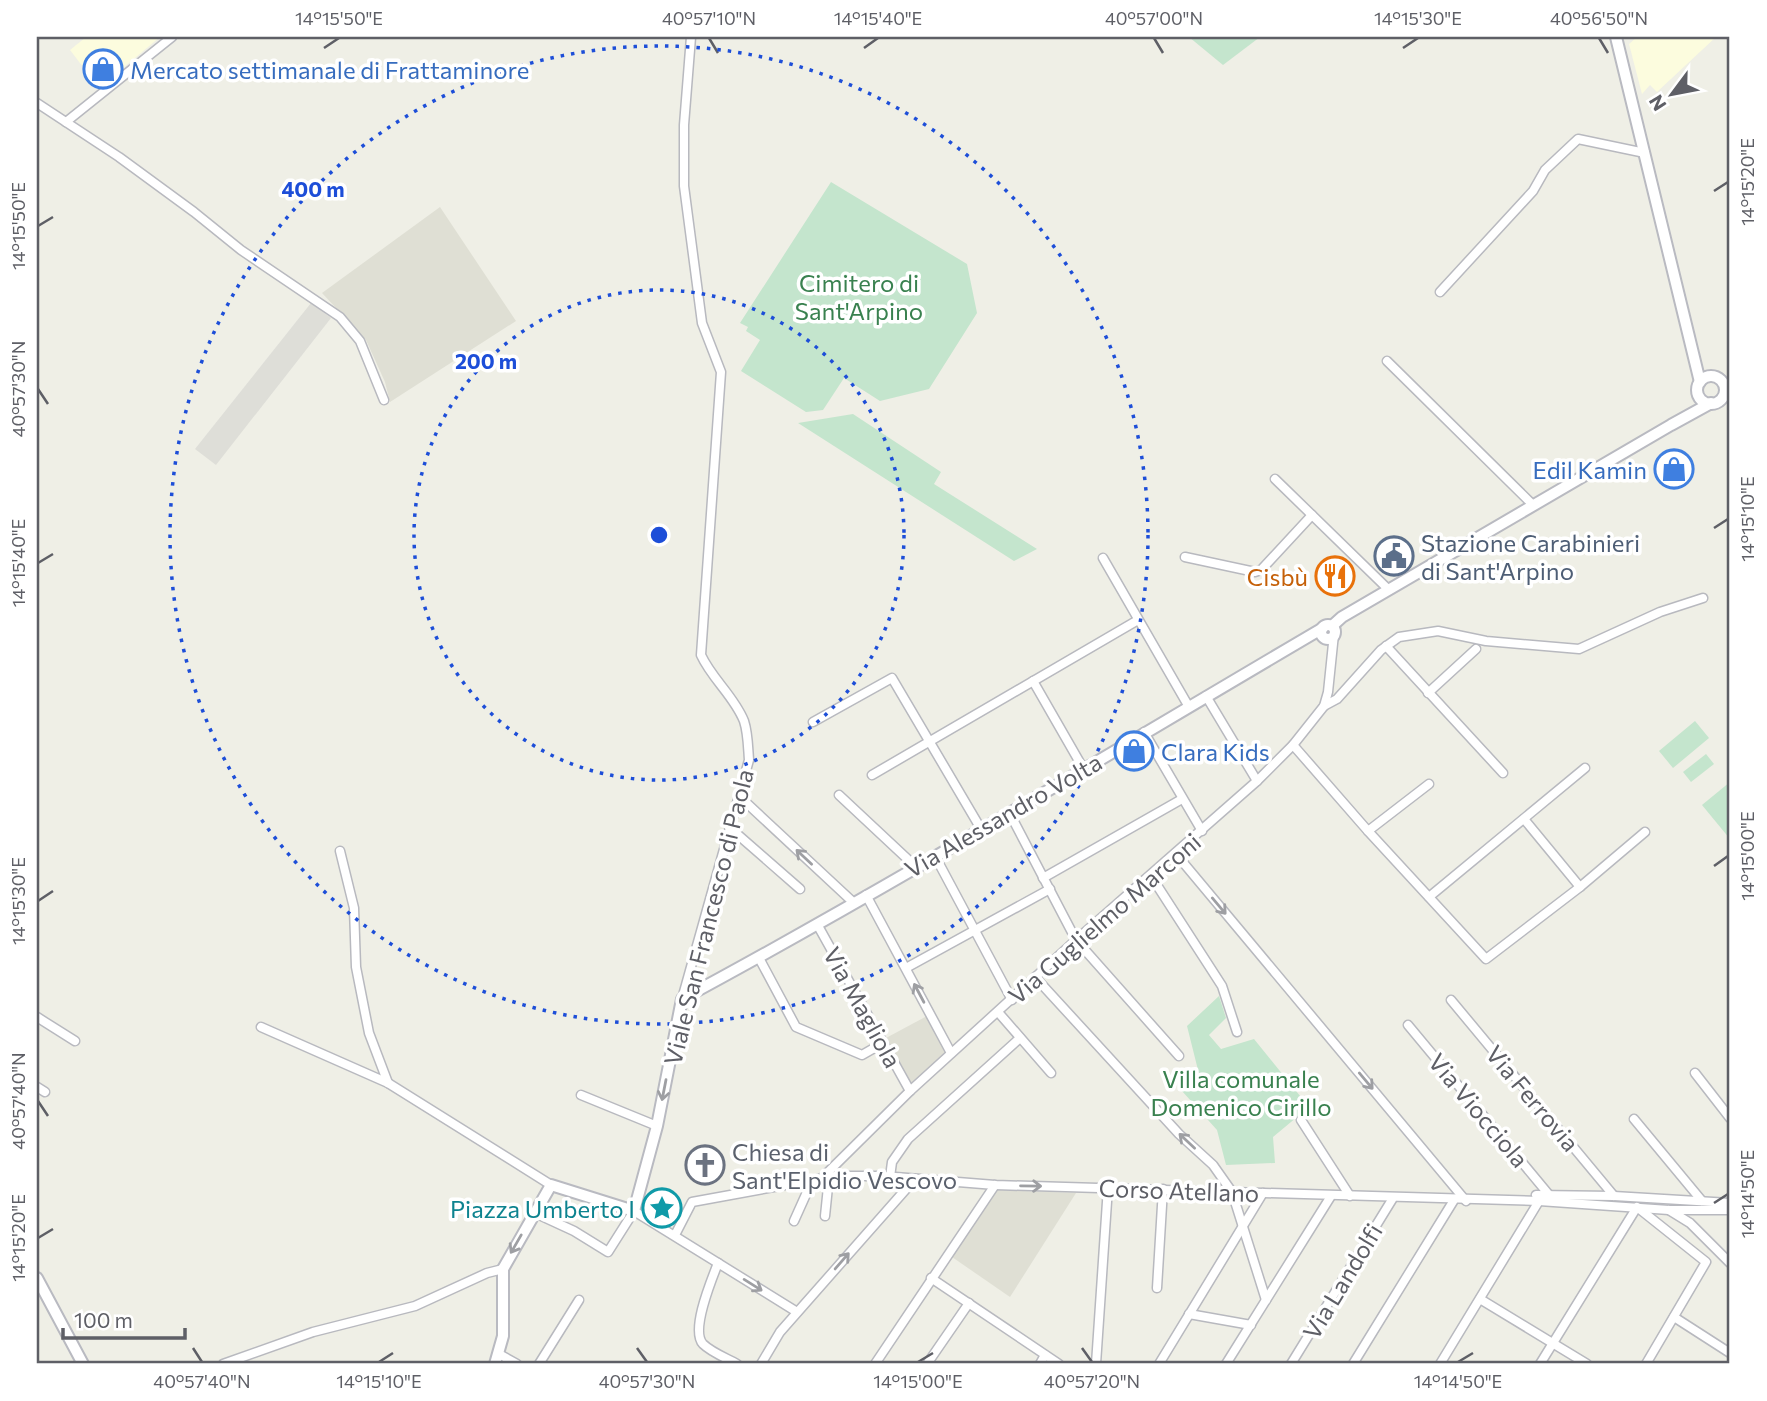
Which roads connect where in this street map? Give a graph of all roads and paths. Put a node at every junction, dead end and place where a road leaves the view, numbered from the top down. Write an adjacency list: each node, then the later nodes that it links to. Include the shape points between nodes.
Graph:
1 (172, 37): 5 (street)
2 (691, 37): 45 (street, Viale San Francesco di Paola, via 684,186 702,323 721,372 701,654 744,722 749,760)
3 (1616, 37): 6 (street)
4 (37, 103): 5 (street)
5 (66, 122): 15 (street, via 340,317 360,341)
6 (1645, 153): 7 (street, via 1578,139 1545,170 1533,191); 8 (street)
7 (1440, 292)
8 (1690, 337): 10 (street); 11 (street)
9 (1387, 361): 19 (street)
10 (1711, 376): 11 (street); 12 (street)
11 (1700, 382): 13 (street)
12 (1727, 384): 14 (street)
13 (1699, 395): 16 (street); 17 (street, Via Alessandro Volta)
14 (1726, 396): 16 (street)
15 (384, 400)
16 (1711, 403): 17 (street, Via Alessandro Volta)
17 (1671, 425): 19 (street, Via Alessandro Volta)
18 (1275, 479): 20 (street)
19 (1533, 505): 23 (street, Via Alessandro Volta)
20 (1312, 515): 21 (street, via 1255,572); 23 (street)
21 (1185, 557)
22 (1103, 558): 25 (street)
23 (1389, 590): 26 (street, Via Alessandro Volta, via 1342,617)
24 (1703, 598): 27 (street, via 1579,649 1486,642 1438,631 1399,637)
25 (1138, 620): 29 (street); 33 (street)
26 (1329, 632): 31 (street, Via Alessandro Volta); 32 (street, Via Guglielmo Marconi, via 1332,649)
27 (1386, 646): 30 (street); 32 (street)
28 (1476, 649): 30 (street)
29 (1033, 681): 36 (street); 38 (street)
30 (1428, 693): 40 (street)
31 (1206, 696): 33 (street, Via Alessandro Volta); 42 (street)
32 (1324, 706): 37 (street, Via Guglielmo Marconi)
33 (1189, 707): 35 (street, Via Alessandro Volta)
34 (813, 722): 36 (street, via 892,678)
35 (1144, 733): 38 (street, Via Alessandro Volta); 46 (street)
36 (929, 741): 41 (street); 50 (street)
37 (1293, 745): 42 (street, Via Guglielmo Marconi); 52 (street)
38 (1083, 768): 47 (street, Via Alessandro Volta)
39 (1585, 768): 48 (street)
40 (1503, 773)
41 (873, 775)
42 (1257, 782): 51 (street, Via Guglielmo Marconi)
43 (1429, 784): 52 (street)
44 (839, 795): 57 (street)
45 (739, 796): 49 (street, Viale San Francesco di Paola); 65 (street, one-way to 45)
46 (1182, 799): 51 (street); 59 (street)
47 (1009, 812): 50 (street, Via Alessandro Volta); 59 (street)
48 (1524, 819): 60 (street); 64 (street)
49 (729, 827): 61 (street); 72 (street, Viale San Francesco di Paola)
50 (981, 829): 56 (street, Via Alessandro Volta)
51 (1202, 831): 55 (street, Via Guglielmo Marconi)
52 (1368, 831): 64 (street)
53 (1645, 832): 60 (street)
54 (340, 852): 87 (street, via 354,908 356,967 369,1033)
55 (1176, 854): 58 (street, Via Guglielmo Marconi); 111 (street, one-way to 111)
56 (935, 856): 57 (street, Via Alessandro Volta); 67 (street)
57 (916, 867): 63 (street, Via Alessandro Volta)
58 (1151, 876): 68 (street, Via Guglielmo Marconi); 79 (street, via 1222,986)
59 (1043, 878): 62 (street)
60 (1580, 887): 64 (street, via 1486,959)
61 (800, 889)
62 (1050, 889): 67 (street); 68 (street)
63 (866, 895): 65 (street, Via Alessandro Volta); 70 (street)
64 (1429, 897)
65 (854, 903): 66 (street, Via Alessandro Volta)
66 (817, 924): 69 (street, Via Alessandro Volta); 82 (street, Via Magliola)
67 (974, 930): 70 (street); 73 (street)
68 (1076, 940): 71 (street, Via Guglielmo Marconi); 84 (street)
69 (759, 958): 72 (street, Via Alessandro Volta); 82 (street, via 796,1027 862,1055)
70 (906, 968): 83 (street, one-way to 70)
71 (1035, 977): 73 (street, Via Guglielmo Marconi); 103 (street, one-way to 71, via 1213,1165)
72 (682, 999): 93 (street, Viale San Francesco di Paola, one-way to 93)
73 (1012, 1000): 75 (street, Via Guglielmo Marconi)
74 (1451, 1000): 108 (street, Via Ferrovia)
75 (998, 1012): 80 (street); 83 (street, Via Guglielmo Marconi)
76 (37, 1017): 81 (street)
77 (1408, 1025): 107 (street, Via Viocciola)
78 (261, 1027): 87 (street)
79 (1237, 1032)
80 (1020, 1038): 85 (street); 96 (street, via 908,1139 892,1162)
81 (75, 1041)
82 (883, 1043): 88 (street, Via Magliola)
83 (951, 1053): 88 (street, Via Guglielmo Marconi)
84 (1179, 1056)
85 (1051, 1073)
86 (1695, 1073): 90 (street)
87 (388, 1083): 99 (street)
88 (910, 1091): 94 (street, Via Guglielmo Marconi)
89 (581, 1095): 93 (street)
90 (1730, 1118)
91 (1634, 1119): 113 (street)
92 (1301, 1120): 106 (street)
93 (657, 1126): 118 (street, Viale San Francesco di Paola)
94 (836, 1164): 95 (street); 97 (street, Via Guglielmo Marconi)
95 (849, 1176): 96 (street, Corso Atellano); 97 (street, Corso Atellano)
96 (890, 1177): 98 (street, Corso Atellano)
97 (820, 1179): 120 (street); 121 (street); 123 (street, Corso Atellano, via 692,1202)
98 (914, 1180): 100 (street, Corso Atellano); 134 (street, one-way to 98)
99 (551, 1185): 118 (street); 119 (street)
100 (995, 1185): 101 (street, Corso Atellano, one-way to 101); 128 (street)
101 (1108, 1187): 102 (street, Corso Atellano); 153 (street)
102 (1163, 1189): 103 (street, Corso Atellano); 129 (street)
103 (1233, 1192): 104 (street, Corso Atellano); 122 (street)
104 (1263, 1193): 105 (street, Corso Atellano); 122 (street)
105 (1331, 1196): 106 (street, Corso Atellano); 132 (street)
106 (1350, 1196): 109 (street, Corso Atellano)
107 (1550, 1196): 108 (street); 112 (street, via 1536,1195)
108 (1614, 1196): 113 (street)
109 (1393, 1198): 110 (street, Corso Atellano); 156 (street, Via Landolfi)
110 (1454, 1200): 111 (street, Corso Atellano); 157 (street)
111 (1466, 1200): 112 (street, Corso Atellano)
112 (1539, 1201): 115 (street, Corso Atellano); 130 (street)
113 (1702, 1201): 114 (street)
114 (1730, 1203)
115 (1637, 1207): 116 (street, Corso Atellano); 136 (street, via 1706,1262); 138 (street)
116 (1669, 1210): 117 (street, Corso Atellano); 125 (street, via 1690,1223)
117 (1730, 1210)
118 (634, 1211): 119 (street, via 608,1252); 123 (street)
119 (535, 1213): 126 (street, one-way to 126)
120 (825, 1216)
121 (794, 1221)
122 (1243, 1227): 132 (street); 135 (street)
123 (675, 1235): 124 (street)
124 (718, 1263): 134 (street, one-way to 134); 147 (street, via 702,1309 700,1338)
125 (1730, 1263)
126 (503, 1269): 141 (street, via 503,1336); 142 (street, via 415,1306 313,1332)
127 (37, 1278): 143 (street)
128 (931, 1278): 133 (street); 149 (street)
129 (1157, 1288)
130 (1480, 1299): 138 (street); 158 (street)
131 (579, 1300): 146 (street)
132 (1266, 1300): 137 (street)
133 (969, 1303): 140 (street); 150 (street)
134 (797, 1312): 148 (street)
135 (1189, 1314): 137 (street); 154 (street)
136 (1674, 1317): 139 (street); 161 (street)
137 (1251, 1325): 155 (street)
138 (1553, 1343): 159 (street); 160 (street)
139 (1730, 1353)
140 (1045, 1355): 151 (street); 152 (street)
141 (497, 1359): 145 (street)
142 (245, 1361): 144 (street)
143 (83, 1364)
144 (223, 1364)
145 (517, 1364)
146 (539, 1364)
147 (737, 1364)
148 (761, 1364)
149 (875, 1364)
150 (927, 1364)
151 (1040, 1364)
152 (1059, 1364)
153 (1096, 1364)
154 (1159, 1364)
155 (1226, 1364)
156 (1291, 1364)
157 (1353, 1364)
158 (1440, 1364)
159 (1540, 1364)
160 (1587, 1364)
161 (1646, 1364)

